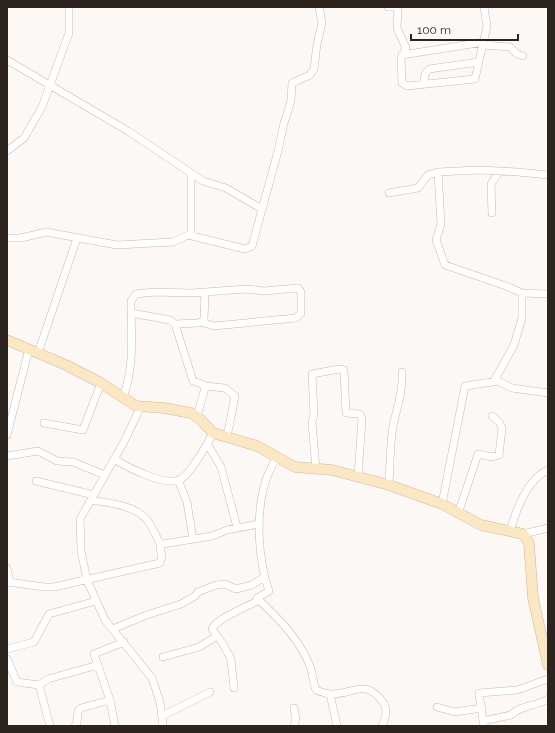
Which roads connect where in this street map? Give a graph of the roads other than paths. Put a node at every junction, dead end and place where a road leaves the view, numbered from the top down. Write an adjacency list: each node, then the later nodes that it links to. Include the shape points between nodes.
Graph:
1 (69, 7): 13 (street, via 69,33)
2 (319, 7): 20 (street, via 322,24 314,69 310,75 292,83 291,101)
3 (388, 7): 4 (street)
4 (394, 7)
5 (398, 7): 8 (street, via 397,28 406,48)
6 (484, 7): 7 (street, via 487,26)
7 (483, 44): 8 (street); 9 (street, via 510,47); 11 (street)
8 (402, 55): 12 (street, via 402,83 407,86)
9 (523, 56)
10 (7, 60): 13 (street)
11 (479, 62): 12 (street, via 429,69 425,74); 12 (street, via 476,76 472,81)
12 (424, 84)
13 (52, 85): 14 (street, via 28,132 19,143); 17 (street)
14 (7, 151)
15 (500, 171): 16 (street); 18 (street); 21 (street, via 491,184)
16 (438, 172): 19 (street, via 428,175 418,188); 26 (street, via 441,224 436,240 445,265)
17 (191, 173): 20 (street, via 234,192); 22 (street)
18 (548, 175)
19 (389, 193)
20 (262, 209): 22 (street, via 254,243 249,248 239,248)
21 (492, 213)
22 (191, 235): 24 (street, via 173,242 117,245)
23 (7, 238): 24 (street, via 21,238 46,232)
24 (76, 238): 32 (street)
25 (205, 292): 28 (street, via 136,294 131,298); 29 (street, via 206,317); 29 (street, via 298,288 301,295 300,313 299,316 292,318 214,326)
26 (522, 293): 27 (street); 34 (street, via 522,318 514,345)
27 (548, 294)
28 (131, 312): 30 (street, via 170,320); 38 (street, via 131,366)
29 (201, 322): 30 (street)
30 (175, 324): 36 (street, via 193,381)
31 (7, 340): 32 (street)
32 (33, 351): 35 (street); 44 (street)
33 (402, 372): 56 (street, via 400,401 393,428)
34 (494, 381): 37 (street, via 512,388); 58 (street, via 468,385 463,389)
35 (101, 383): 38 (street); 42 (street, via 83,430)
36 (205, 386): 40 (street); 45 (street, via 225,388 235,396)
37 (548, 393)
38 (123, 397): 39 (street)
39 (140, 408): 40 (street, via 164,408); 49 (street)
40 (197, 416): 43 (street)
41 (492, 416): 59 (street, via 502,428 499,455 492,457 478,454)
42 (44, 423)
43 (213, 433): 45 (street); 46 (street)
44 (7, 435)
45 (227, 437): 48 (street, via 257,446)
46 (208, 445): 54 (street); 61 (street, via 221,467)
47 (7, 456): 52 (street, via 38,451 57,461 73,462)
48 (276, 458): 50 (street, via 295,467); 60 (street, via 266,480)
49 (114, 459): 52 (street); 54 (street, via 139,473)
50 (316, 470): 53 (street, via 326,469); 53 (street, via 312,374 339,369 344,370 346,413 360,414 362,419)
51 (548, 470): 63 (street, via 540,473 534,480)
52 (105, 475): 57 (street)
53 (358, 476): 56 (street)
54 (178, 480): 65 (street, via 187,502)
55 (36, 481): 57 (street)
56 (389, 485): 58 (street)
57 (93, 498): 66 (street, via 144,516); 69 (street, via 80,522 81,557)
58 (442, 504): 59 (street)
59 (458, 514): 63 (street, via 481,524)
60 (259, 524): 61 (street); 68 (street)
61 (237, 527): 65 (street, via 212,536)
62 (548, 528): 64 (street)
63 (510, 531): 64 (street)
64 (523, 534): 79 (street, via 529,543 533,598)
65 (193, 539): 66 (street)
66 (161, 546): 69 (street, via 160,563)
67 (7, 568): 70 (street)
68 (264, 578): 71 (street, via 269,592 257,598); 73 (street, via 252,585 236,589 225,584 198,592 182,604)
69 (87, 580): 70 (street, via 45,587); 72 (street)
70 (9, 582)
71 (259, 600): 74 (street, via 215,624 212,631); 85 (street, via 278,618 300,648 310,668 316,690)
72 (96, 601): 73 (street, via 105,620); 76 (street, via 49,614 34,642)
73 (113, 629): 75 (street)
74 (217, 636): 77 (street, via 199,647); 83 (street, via 231,659)
75 (124, 642): 80 (street, via 96,652); 91 (street, via 152,678)
76 (7, 649)
77 (163, 658)
78 (7, 659): 82 (street, via 17,682)
79 (547, 659)
80 (98, 665): 82 (street, via 48,679); 87 (street)
81 (548, 679): 90 (street, via 517,690 479,693)
82 (39, 685): 93 (street)
83 (234, 688)
84 (210, 692): 91 (street)
85 (330, 694): 98 (street); 99 (street, via 363,688 372,692 385,706 386,714)
86 (548, 699): 92 (street)
87 (110, 700): 94 (street, via 78,710); 95 (street)
88 (438, 707): 90 (street, via 455,712)
89 (294, 708): 97 (street)
90 (482, 708): 92 (street)
91 (162, 716): 96 (street)
92 (484, 724)
93 (50, 726)
94 (75, 726)
95 (115, 726)
96 (163, 726)
97 (294, 726)
98 (337, 726)
99 (382, 726)

